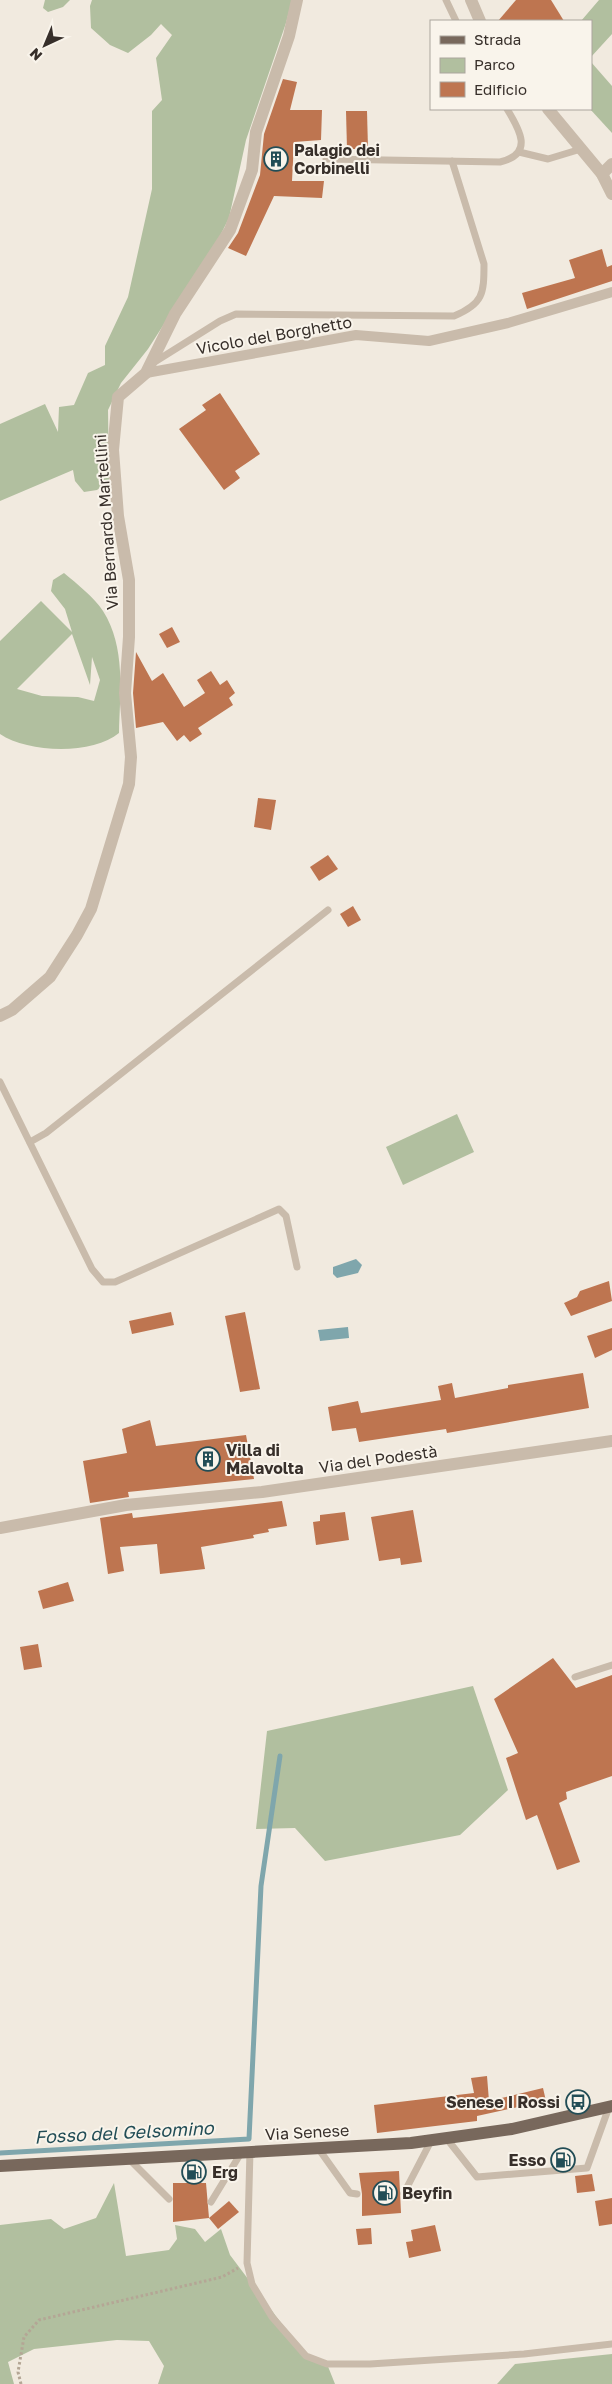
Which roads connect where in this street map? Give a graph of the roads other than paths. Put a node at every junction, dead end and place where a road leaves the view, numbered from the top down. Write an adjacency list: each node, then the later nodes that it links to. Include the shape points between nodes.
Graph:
1 (298, 0): 16 (street, Via Bernardo Martellini, via 256,132 252,170 230,230 175,314)
2 (446, 0): 4 (lane)
3 (471, 0): 5 (street)
4 (456, 20)
5 (480, 20)
6 (508, 110): 9 (lane, via 520,130)
7 (549, 110): 8 (street)
8 (581, 149): 9 (lane, via 548,159); 13 (street)
9 (520, 152): 11 (lane, via 512,159 500,162)
10 (326, 159): 11 (lane)
11 (452, 161): 16 (lane, via 484,264 480,300 472,309 454,316 236,314 220,321)
12 (612, 164): 13 (street)
13 (602, 174): 14 (street)
14 (612, 194)
15 (612, 292): 16 (street, Vicolo del Borghetto, via 508,323 429,341 356,335)
16 (148, 369): 18 (street, Via Bernardo Martellini, via 118,397 113,450 118,516 129,580 125,692 131,757 129,784 91,909 77,935 50,977 12,1010)
17 (328, 910): 20 (lane, via 46,1133)
18 (0, 1016)
19 (0, 1082): 20 (lane)
20 (30, 1142): 21 (lane, via 92,1270 103,1282 115,1282 279,1209 286,1216)
21 (298, 1266)
22 (612, 1441): 23 (street, Via del Podestà, via 262,1492 126,1505)
23 (0, 1528)
24 (612, 1665): 25 (lane)
25 (574, 1677)
26 (610, 2106): 27 (main road, Via Senese, via 512,2129); 27 (lane, via 587,2168 477,2177)
27 (447, 2139): 28 (main road, Via Senese)
28 (431, 2141): 29 (main road, Via Senese); 33 (lane)
29 (318, 2148): 30 (main road, Via Senese); 34 (lane, via 350,2194)
30 (246, 2152): 31 (main road, Via Senese); 36 (lane); 37 (lane, via 247,2263 252,2284 272,2317 306,2356 327,2364 524,2354)
31 (129, 2159): 32 (main road, Via Senese); 35 (lane)
32 (0, 2166)
33 (404, 2192)
34 (356, 2194)
35 (169, 2199)
36 (211, 2202)
37 (612, 2344)

